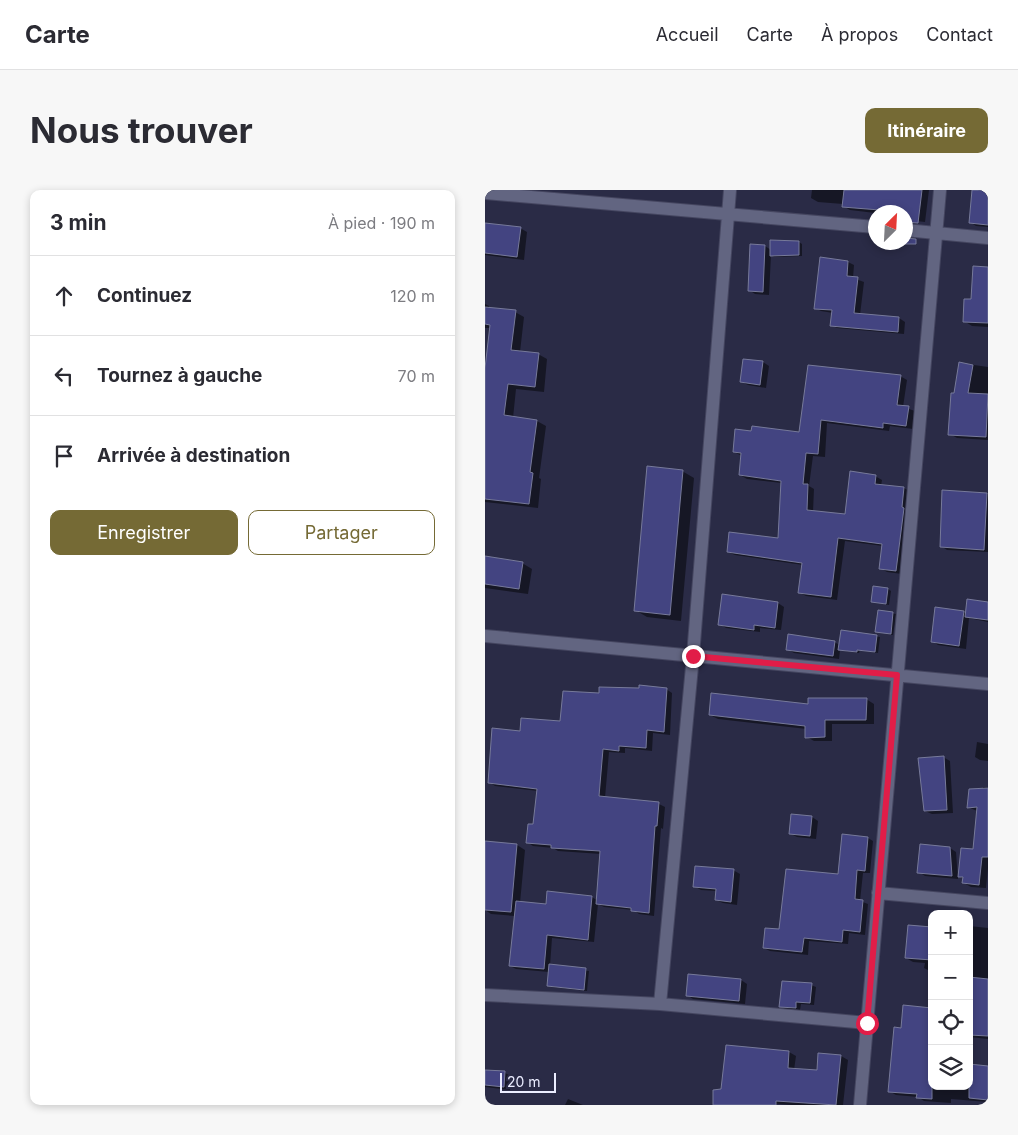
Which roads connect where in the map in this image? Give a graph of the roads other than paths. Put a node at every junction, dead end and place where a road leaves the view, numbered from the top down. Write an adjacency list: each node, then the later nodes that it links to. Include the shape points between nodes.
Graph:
1 (730, 190): 5 (street)
2 (940, 190): 8 (street)
3 (485, 192): 4 (street)
4 (521, 193): 5 (street)
5 (727, 214): 6 (street); 11 (street)
6 (868, 226)
7 (913, 231): 8 (street)
8 (936, 233): 9 (street); 12 (street)
9 (988, 238)
10 (485, 636): 11 (street)
11 (693, 656): 12 (street); 17 (street)
12 (897, 675): 13 (street); 14 (street)
13 (988, 684)
14 (878, 893): 15 (street); 18 (street)
15 (988, 903)
16 (485, 995): 17 (street)
17 (660, 1004): 18 (street)
18 (867, 1023): 19 (street)
19 (860, 1105)

